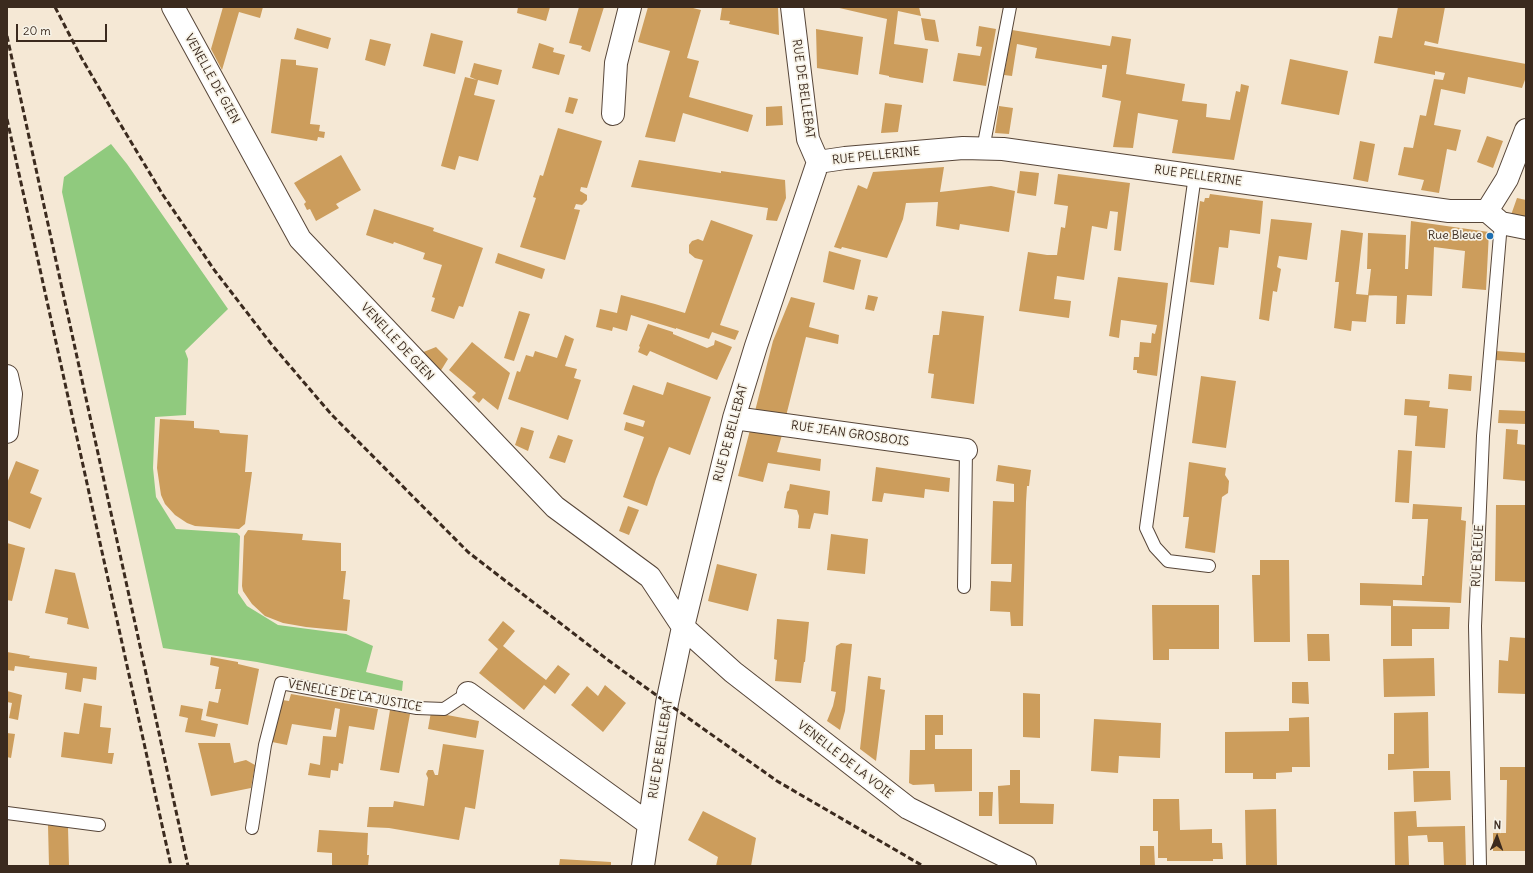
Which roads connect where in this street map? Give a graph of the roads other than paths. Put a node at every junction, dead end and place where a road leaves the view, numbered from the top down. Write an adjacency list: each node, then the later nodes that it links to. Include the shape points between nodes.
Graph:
1 (173, 7): 18 (street, VENELLE DE GIEN, via 300,239 555,507 650,577)
2 (630, 7): 5 (street, via 616,63)
3 (792, 7): 8 (street, RUE DE BELLEBAT, via 808,139)
4 (1010, 7): 7 (lane)
5 (613, 114)
6 (1526, 130): 10 (street)
7 (984, 149): 8 (street, RUE PELLERINE, via 964,148); 9 (street, RUE PELLERINE, via 1003,149)
8 (818, 162): 13 (street, RUE DE BELLEBAT)
9 (1195, 175): 10 (street, RUE PELLERINE); 16 (lane, via 1146,528 1155,547 1168,561)
10 (1494, 217): 11 (street, RUE PELLERINE); 26 (lane, RUE BLEUE, via 1475,626)
11 (1526, 228)
12 (7, 376): 14 (street, via 11,394)
13 (734, 418): 15 (street, RUE JEAN GROSBOIS); 18 (street, RUE DE BELLEBAT)
14 (7, 432)
15 (966, 450): 17 (lane)
16 (1209, 566)
17 (964, 587)
18 (683, 627): 21 (street, RUE DE BELLEBAT, via 667,704); 25 (street, VENELLE DE LA VOIE, via 733,672 908,808)
19 (468, 693): 21 (street, VENELLE DE LA JUSTICE); 23 (lane, VENELLE DE LA JUSTICE, via 444,709 417,708 281,684 265,745)
20 (7, 813): 22 (lane)
21 (649, 824): 24 (street, RUE DE BELLEBAT)
22 (99, 825)
23 (252, 828)
24 (643, 866)
25 (1025, 866)
26 (1480, 866)

